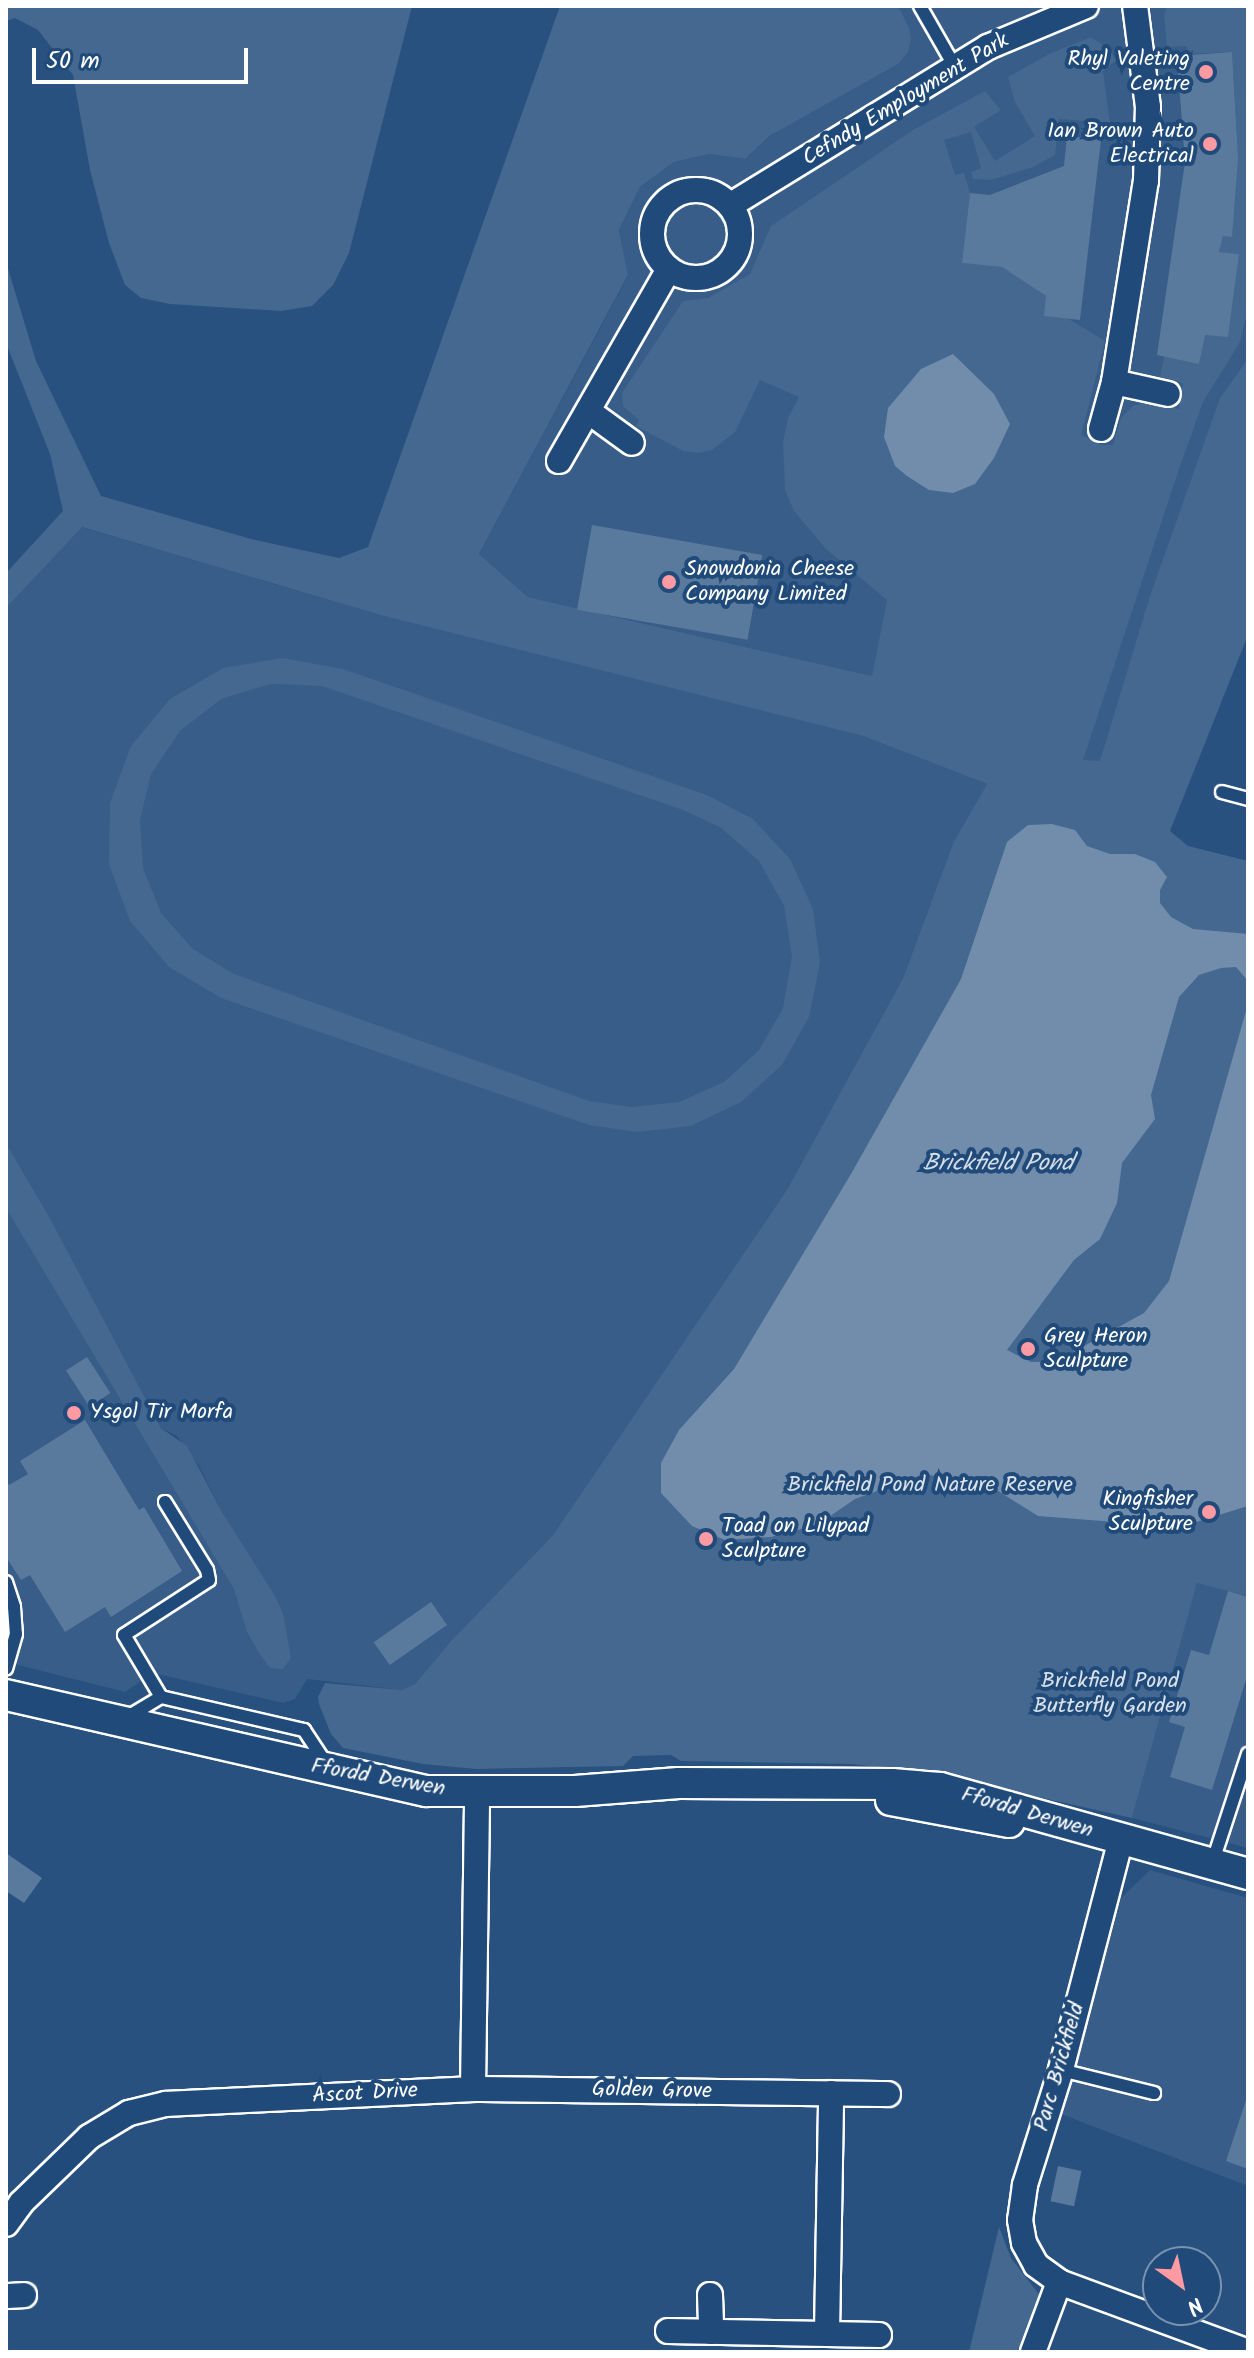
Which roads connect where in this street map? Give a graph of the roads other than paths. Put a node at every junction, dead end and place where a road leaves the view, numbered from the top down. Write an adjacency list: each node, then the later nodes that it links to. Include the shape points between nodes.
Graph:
1 (920, 6): 4 (lane)
2 (1086, 6): 4 (street, Cefndy Employment Park, via 988,47)
3 (1135, 6): 7 (street, via 1148,107 1146,181)
4 (955, 67): 5 (street, Cefndy Employment Park)
5 (731, 205): 6 (street, via 741,232 733,259 723,269 696,278); 6 (street, via 719,195 690,190 664,203 652,230 659,259)
6 (669, 269): 9 (street)
7 (1114, 382): 8 (street); 10 (street)
8 (1168, 394)
9 (588, 411): 11 (street); 12 (street)
10 (1101, 429)
11 (632, 443)
12 (559, 461)
13 (1222, 792): 14 (lane)
14 (1248, 799)
15 (165, 1502): 19 (lane, via 209,1580 124,1635)
16 (6, 1582): 17 (lane, via 16,1634)
17 (6, 1669)
18 (6, 1695): 20 (street, Ffordd Derwen)
19 (161, 1697): 20 (lane); 22 (lane, via 304,1730)
20 (120, 1722): 22 (street, Ffordd Derwen)
21 (1248, 1754): 25 (lane)
22 (331, 1771): 23 (street, Ffordd Derwen, via 426,1791)
23 (477, 1793): 24 (street, Ffordd Derwen, via 679,1783 892,1784 940,1788); 28 (street)
24 (1114, 1837): 25 (street, Ffordd Derwen); 27 (street, Parc Brickfield)
25 (1212, 1864): 26 (street, Ffordd Derwen)
26 (1248, 1874)
27 (1061, 2070): 30 (lane); 33 (street, Parc Brickfield, via 1025,2185 1020,2220 1036,2265)
28 (473, 2089): 29 (street, Golden Grove); 32 (street, Ascot Drive, via 166,2104 129,2113 89,2137)
29 (831, 2093): 31 (street, Golden Grove); 37 (street)
30 (1154, 2093)
31 (888, 2094)
32 (6, 2224)
33 (1059, 2282): 39 (street); 40 (street, Parc Brickfield)
34 (710, 2295): 36 (street)
35 (668, 2331): 36 (street)
36 (711, 2332): 37 (street)
37 (827, 2333): 38 (street)
38 (879, 2335)
39 (1033, 2352)
40 (1248, 2352)

